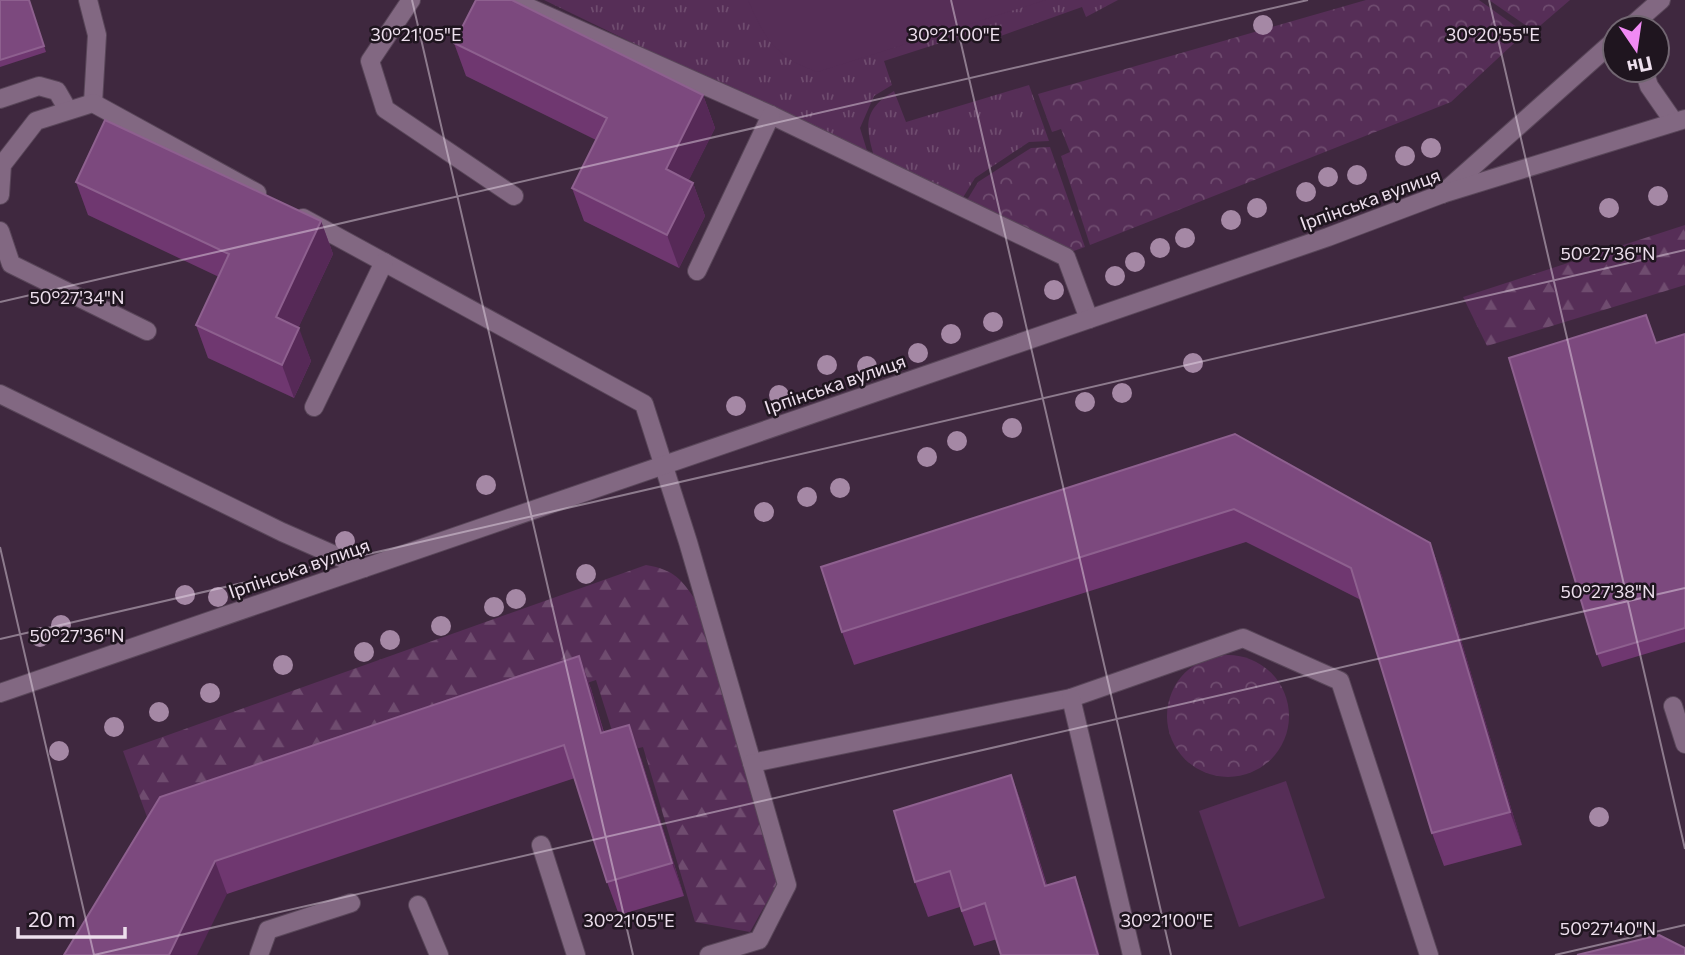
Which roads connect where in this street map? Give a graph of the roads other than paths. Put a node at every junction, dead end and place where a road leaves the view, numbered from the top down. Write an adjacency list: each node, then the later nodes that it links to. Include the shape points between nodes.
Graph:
1 (88, 0): 9 (street, via 97,35)
2 (411, 0): 15 (street, via 370,61 385,109)
3 (512, 0): 11 (street)
4 (1661, 0): 5 (street)
5 (1645, 14)
6 (1601, 52): 13 (street)
7 (1648, 84): 12 (street)
8 (0, 99): 10 (street, via 39,86 57,91)
9 (93, 103): 10 (street); 17 (street)
10 (68, 110): 14 (street, via 36,121 2,165)
11 (771, 115): 18 (street); 19 (street, via 1066,257)
12 (1680, 121): 13 (street, Ірпінська вулиця)
13 (1442, 194): 19 (street, Ірпінська вулиця)
14 (0, 195)
15 (513, 196)
16 (0, 231): 20 (street, via 11,264)
17 (384, 262): 22 (street); 23 (street, via 644,404)
18 (697, 271)
19 (1089, 319): 23 (street, Ірпінська вулиця)
20 (147, 331)
21 (0, 394): 24 (street)
22 (314, 407)
23 (663, 466): 24 (street, Ірпінська вулиця); 29 (street)
24 (364, 568): 25 (street, Ірпінська вулиця)
25 (0, 693)
26 (1071, 698): 29 (street); 37 (street); 38 (street, via 1243,638 1340,681)
27 (1673, 706): 28 (street)
28 (1685, 744)
29 (751, 763): 36 (street, via 787,885 758,940)
30 (541, 845): 35 (street)
31 (351, 903): 33 (street, via 268,930)
32 (418, 905): 34 (street)
33 (259, 955)
34 (439, 955)
35 (576, 955)
36 (709, 955)
37 (1132, 955)
38 (1429, 955)

